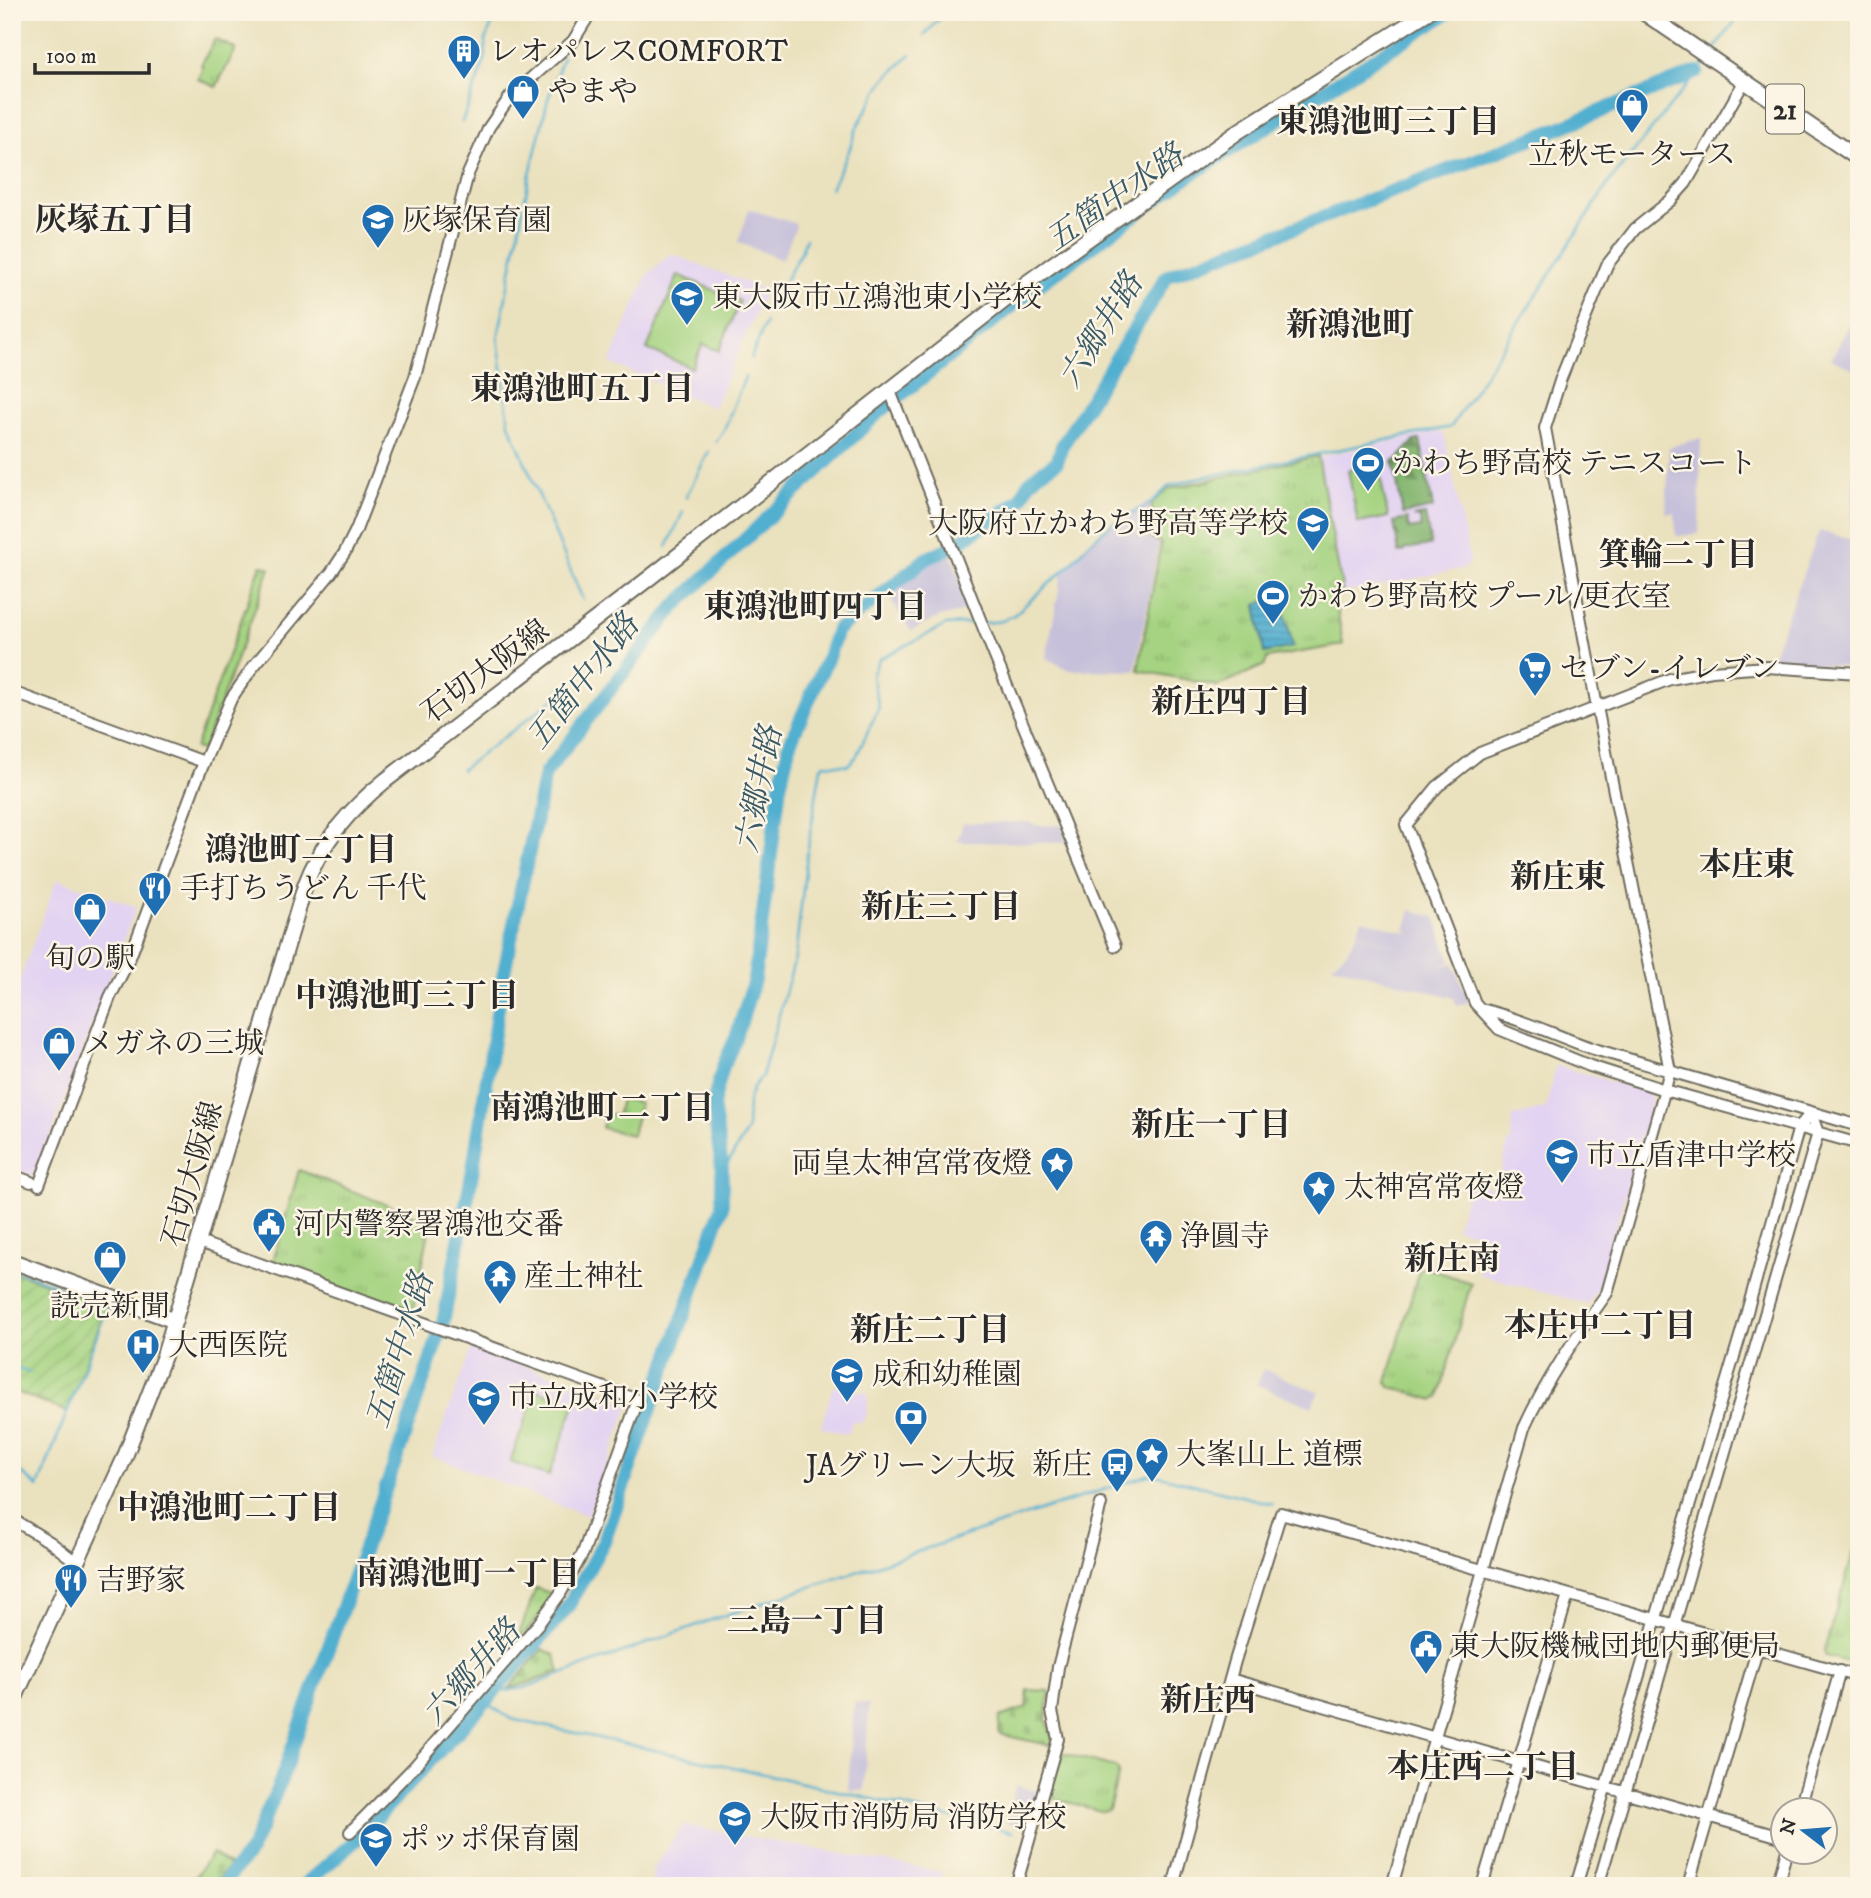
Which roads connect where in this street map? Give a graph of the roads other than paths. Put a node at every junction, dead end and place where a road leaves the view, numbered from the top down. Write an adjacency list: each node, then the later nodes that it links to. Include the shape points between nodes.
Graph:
1 (591, 12): 10 (street, via 573,41 510,97 489,127 468,174 415,377 356,530 316,593 231,699)
2 (1428, 12): 6 (main road, 石切大阪線, via 1239,131 1028,282)
3 (1643, 12): 4 (main road, 21)
4 (1744, 82): 5 (main road, 21); 9 (street, via 1686,183 1635,229 1607,265 1545,428)
5 (1859, 159)
6 (890, 391): 11 (street); 21 (main road, 石切大阪線, via 386,780 340,823 304,886)
7 (1859, 673): 9 (street, via 1767,667 1712,671 1670,679)
8 (12, 692): 10 (street)
9 (1597, 707): 12 (street, via 1480,753 1437,787 1406,825); 13 (street)
10 (204, 762): 20 (street, via 129,960 35,1183)
11 (1115, 946)
12 (1481, 1009): 13 (street); 14 (street, via 1499,1029)
13 (1670, 1071): 14 (street); 15 (street)
14 (1665, 1090): 17 (street); 27 (street, via 1607,1293 1524,1428)
15 (1811, 1112): 16 (street); 17 (street); 18 (street)
16 (1859, 1126)
17 (1799, 1127): 18 (street); 29 (street)
18 (1818, 1133): 19 (street); 30 (street)
19 (1859, 1144)
20 (12, 1175)
21 (199, 1242): 23 (main road, 石切大阪線); 42 (street, via 638,1400 583,1553 540,1623 413,1768)
22 (12, 1262): 23 (main road)
23 (175, 1321): 26 (main road, 石切大阪線, via 145,1408)
24 (1101, 1504): 45 (street, via 1058,1667 1052,1711 1058,1739)
25 (12, 1519): 26 (street)
26 (76, 1562): 35 (main road, 石切大阪線)
27 (1484, 1569): 28 (street); 34 (street, via 1281,1513); 36 (street)
28 (1568, 1595): 29 (street); 37 (street)
29 (1655, 1619): 30 (street); 38 (street)
30 (1675, 1626): 31 (street); 39 (street)
31 (1758, 1647): 32 (street); 41 (street)
32 (1840, 1671): 33 (street); 40 (street)
33 (1859, 1677)
34 (1230, 1679): 36 (street); 47 (street)
35 (12, 1704)
36 (1435, 1737): 37 (street); 48 (street)
37 (1519, 1761): 38 (street); 49 (street)
38 (1605, 1787): 39 (street); 50 (street)
39 (1625, 1793): 41 (street); 51 (street)
40 (1803, 1797)
41 (1708, 1817): 43 (street); 52 (street)
42 (349, 1832)
43 (1770, 1834)
44 (1782, 1867): 53 (street)
45 (1016, 1884): 46 (street)
46 (1029, 1886)
47 (1173, 1886)
48 (1392, 1886)
49 (1482, 1886)
50 (1576, 1886)
51 (1598, 1886)
52 (1688, 1886)
53 (1777, 1886)

